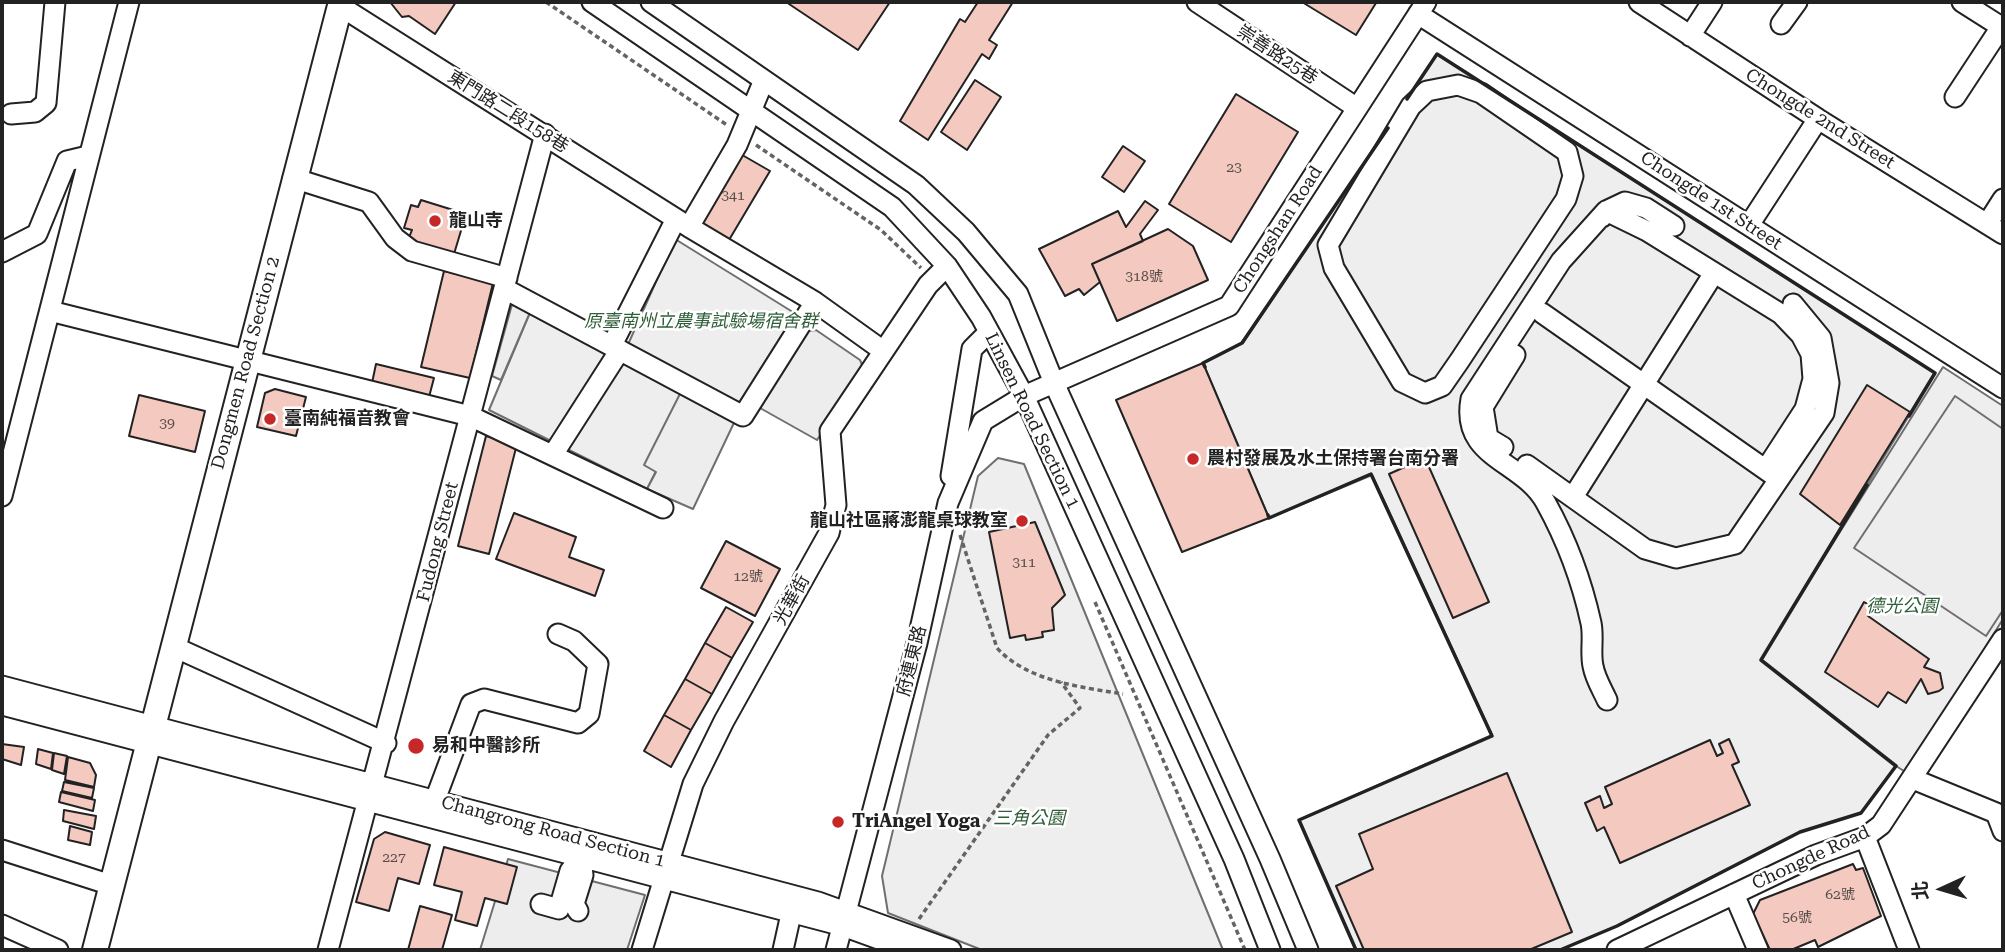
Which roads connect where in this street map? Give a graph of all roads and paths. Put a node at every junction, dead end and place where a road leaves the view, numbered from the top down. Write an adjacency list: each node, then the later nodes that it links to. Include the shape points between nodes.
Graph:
1 (55, 2): 20 (street, via 46,103 35,112)
2 (129, 2): 24 (street)
3 (546, 2): 23 (path)
4 (592, 2): 19 (street, Linsen Road Section 1)
5 (651, 2): 16 (street, Linsen Road Section 1)
6 (1197, 2): 18 (street, 崇善路25巷)
7 (1639, 2): 15 (street, Chongde 2nd Street)
8 (1712, 2): 15 (street)
9 (1797, 2): 13 (street)
10 (1962, 2): 14 (street)
11 (341, 4): 22 (street, 東門路二段158巷); 25 (main road, Dongmen Road Section 2)
12 (1422, 8): 18 (street, Chongshan Road); 29 (street, Chongde 1st Street)
13 (1782, 24)
14 (2002, 27): 17 (street)
15 (1690, 36): 21 (street, Chongde 2nd Street)
16 (764, 80): 19 (street); 45 (street, Linsen Road Section 1, via 916,185 966,232 1018,294)
17 (1955, 97)
18 (1357, 108): 45 (street, Chongshan Road, via 1229,306)
19 (751, 112): 23 (street); 33 (street, Linsen Road Section 1, via 892,207)
20 (11, 114)
21 (1818, 119): 29 (street); 31 (street, Chongde 2nd Street)
22 (545, 134): 28 (street, 東門路二段158巷); 35 (street, Fudong Street)
23 (741, 135): 28 (street); 33 (path)
24 (88, 156): 32 (street, via 67,161 37,234); 38 (street)
25 (293, 178): 35 (street, via 369,202 395,238 412,251); 43 (main road, Dongmen Road Section 2)
26 (2003, 199): 31 (street)
27 (1606, 211): 30 (street, via 1625,202 1646,208); 34 (street); 39 (street); 64 (street, via 1561,261 1471,399 1468,419 1478,443 1538,488 1548,507 1583,587 1592,628 1593,665)
28 (682, 223): 36 (street, 東門路二段158巷); 41 (street)
29 (1749, 225): 47 (street, Chongde 1st Street)
30 (1674, 226)
31 (1995, 229)
32 (2, 252)
33 (940, 273): 40 (street, Linsen Road Section 1); 42 (street, 光華街)
34 (1714, 273): 46 (street); 51 (street, via 1781,314 1811,354 1813,379 1805,409)
35 (506, 283): 41 (street); 49 (street, Fudong Street)
36 (815, 302): 41 (street, via 743,416); 42 (street, 東門路二段158巷)
37 (1793, 304): 51 (street, via 1821,338 1829,383 1824,412)
38 (50, 311): 43 (street); 52 (street)
39 (1542, 313): 46 (street); 53 (street, via 1483,407 1486,427 1488,438)
40 (989, 332): 48 (street, Linsen Road Section 1); 54 (street, via 972,349)
41 (616, 347): 50 (street)
42 (882, 350): 75 (street, 光華街, via 830,431 836,505 830,533 693,784)
43 (247, 358): 49 (street); 60 (main road, Dongmen Road Section 2)
44 (1460, 360): 44 (street, via 1566,199 1573,176 1567,152 1481,93 1458,85 1427,91 1411,106 1328,245 1334,268 1402,382 1424,393 1443,386)
45 (1054, 383): 48 (street, Chongshan Road); 94 (street, Linsen Road Section 1)
46 (1642, 383): 51 (street); 53 (street)
47 (2003, 388)
48 (1024, 396): 54 (street, 府連東路, via 984,421); 93 (street, Linsen Road Section 1, via 1234,859)
49 (470, 416): 50 (street); 67 (street, Fudong Street)
50 (554, 453): 55 (street)
51 (1773, 475): 53 (street, via 1735,544 1676,558 1645,549)
52 (2, 496)
53 (1573, 497)
54 (948, 503): 81 (street, 府連東路, via 917,643)
55 (663, 508)
56 (958, 530): 61 (path, via 997,648 1025,669)
57 (1092, 594): 92 (path)
58 (558, 634): 70 (street, via 574,641 598,664 589,714 578,723 484,699 471,704)
59 (2003, 639): 68 (street, Chongde Road)
60 (172, 646): 66 (main road, Dongmen Road Section 2); 67 (street)
61 (1061, 682): 63 (path); 83 (path, via 1080,708 1048,735)
62 (2, 687): 66 (street)
63 (1123, 694)
64 (1607, 700)
65 (2, 705): 66 (street)
66 (149, 734): 69 (street, Changrong Road Section 1); 76 (main road, Dongmen Road Section 2)
67 (386, 743): 69 (street, Fudong Street)
68 (1913, 779): 71 (street, via 1996,813); 72 (street, Chongde Road, via 1881,825)
69 (369, 794): 70 (street, Changrong Road Section 1); 74 (street, Changrong Road Section 1); 86 (street, Fudong Street)
70 (435, 800): 75 (street, Changrong Road Section 1)
71 (2003, 831)
72 (1865, 837): 77 (street, Chongde Road); 97 (street)
73 (2, 850): 76 (street)
74 (581, 858): 75 (street, Changrong Road Section 1); 78 (street, via 570,871 559,909); 79 (street)
75 (666, 872): 80 (street, Changrong Road Section 1); 81 (street, Changrong Road Section 1); 87 (street, 光華街)
76 (111, 885): 85 (main road, Dongmen Road Section 2)
77 (1734, 894): 95 (street, Chongde Road); 96 (street)
78 (541, 904)
79 (578, 911)
80 (791, 914): 81 (street, Changrong Road Section 1); 88 (street)
81 (845, 918): 89 (street, 府連東路); 90 (street, Changrong Road Section 1); 91 (street, Changrong Road Section 1)
82 (2, 925): 84 (street)
83 (914, 926)
84 (58, 950)
85 (95, 950)
86 (328, 950)
87 (642, 950)
88 (783, 950)
89 (836, 950)
90 (909, 950)
91 (951, 950)
92 (1245, 950)
93 (1269, 950)
94 (1308, 950)
95 (1617, 950)
96 (1758, 950)
97 (1909, 950)

